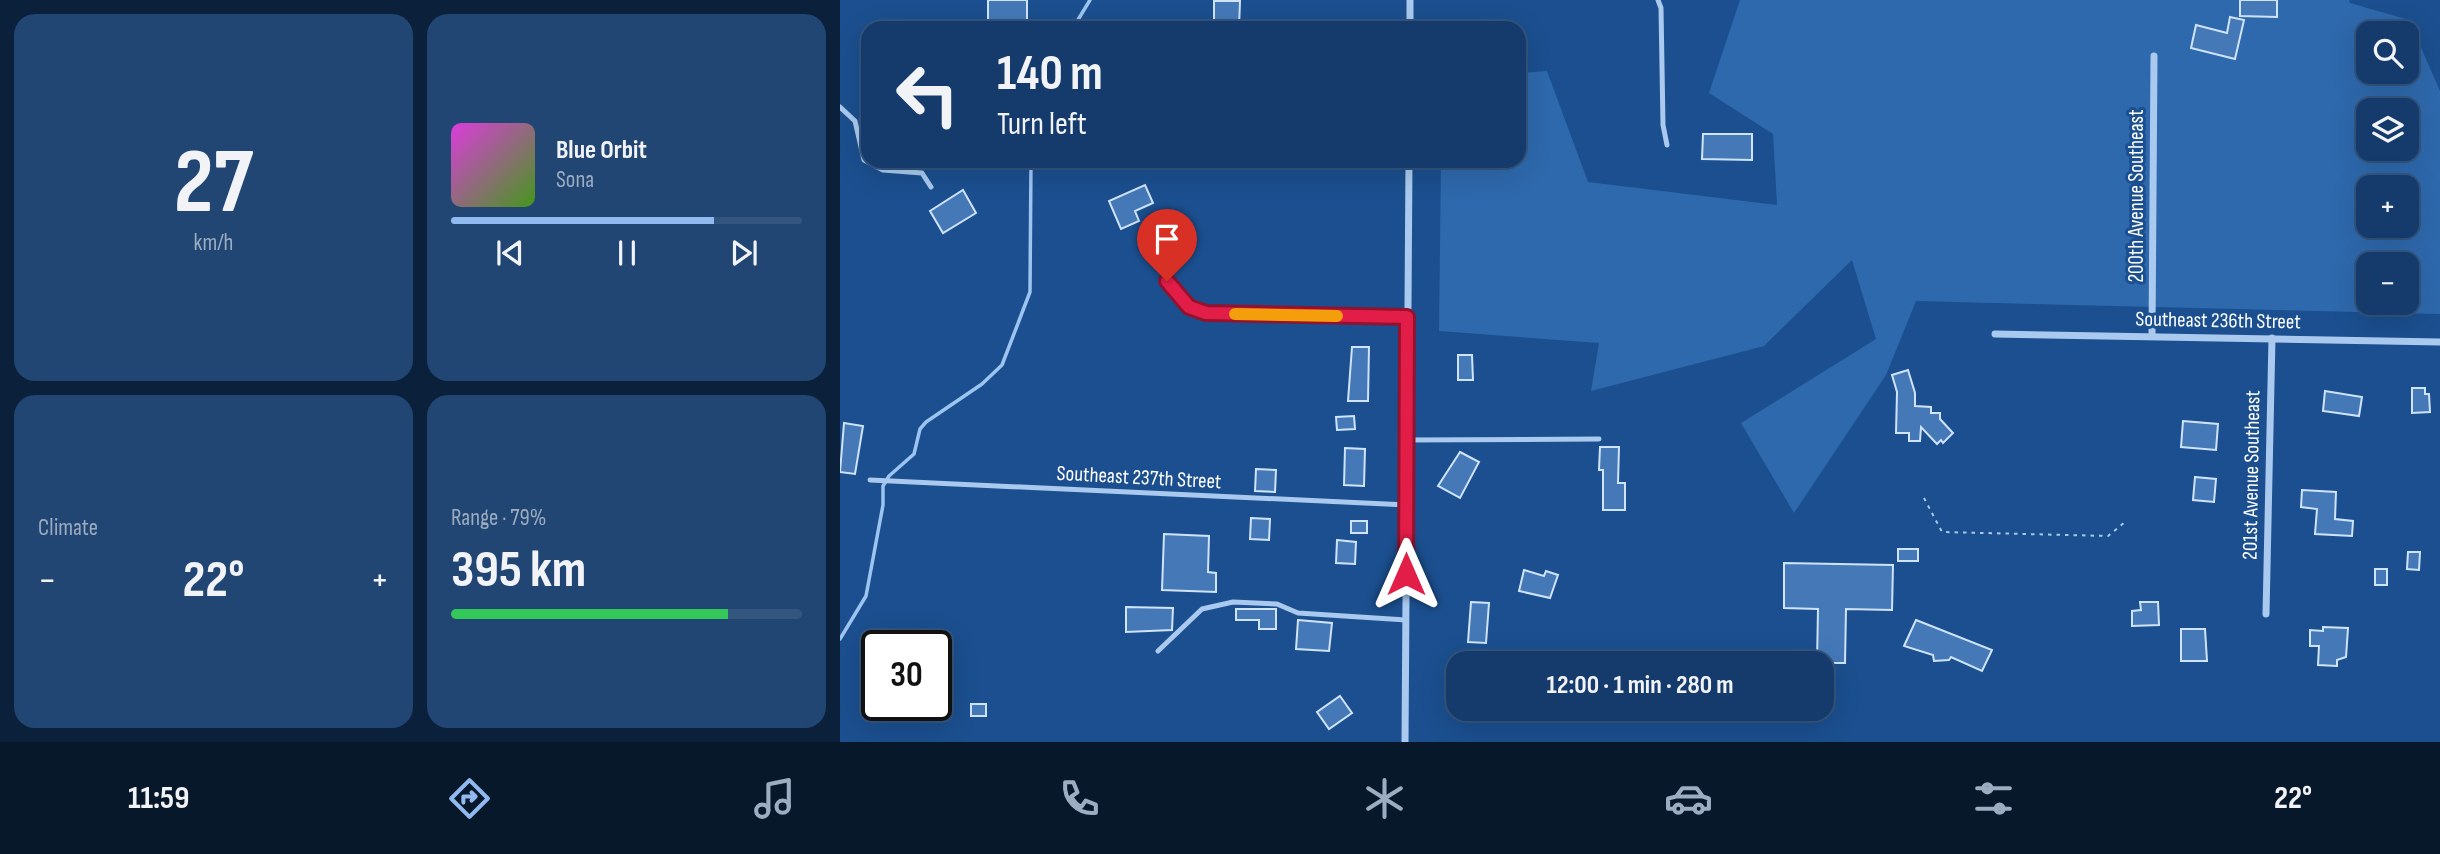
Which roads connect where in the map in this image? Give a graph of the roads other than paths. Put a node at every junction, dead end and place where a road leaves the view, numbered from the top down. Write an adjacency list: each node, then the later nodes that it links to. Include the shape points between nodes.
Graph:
1 (1410, 0): 3 (street)
2 (1658, 0): 6 (lane)
3 (1410, 21)
4 (2154, 56): 14 (street, 200th Avenue Southeast)
5 (840, 107): 7 (lane, via 855,121)
6 (1667, 145)
7 (861, 147)
8 (879, 168): 10 (lane, via 922,173)
9 (1409, 168): 12 (street)
10 (931, 187)
11 (1147, 236): 12 (lane, via 1167,281 1197,311)
12 (1407, 317): 18 (street)
13 (1995, 334): 14 (street, Southeast 236th Street)
14 (2152, 336): 15 (street, Southeast 236th Street)
15 (2272, 338): 16 (street, Southeast 236th Street); 21 (street, 201st Avenue Southeast)
16 (2440, 342)
17 (1599, 439): 18 (lane)
18 (1407, 440): 20 (street)
19 (870, 480): 20 (lane, Southeast 237th Street)
20 (1407, 505): 22 (street)
21 (2266, 614)
22 (1406, 620): 23 (lane, via 1298,613 1277,604 1233,602 1202,608); 24 (street)
23 (1158, 651)
24 (1405, 742)

